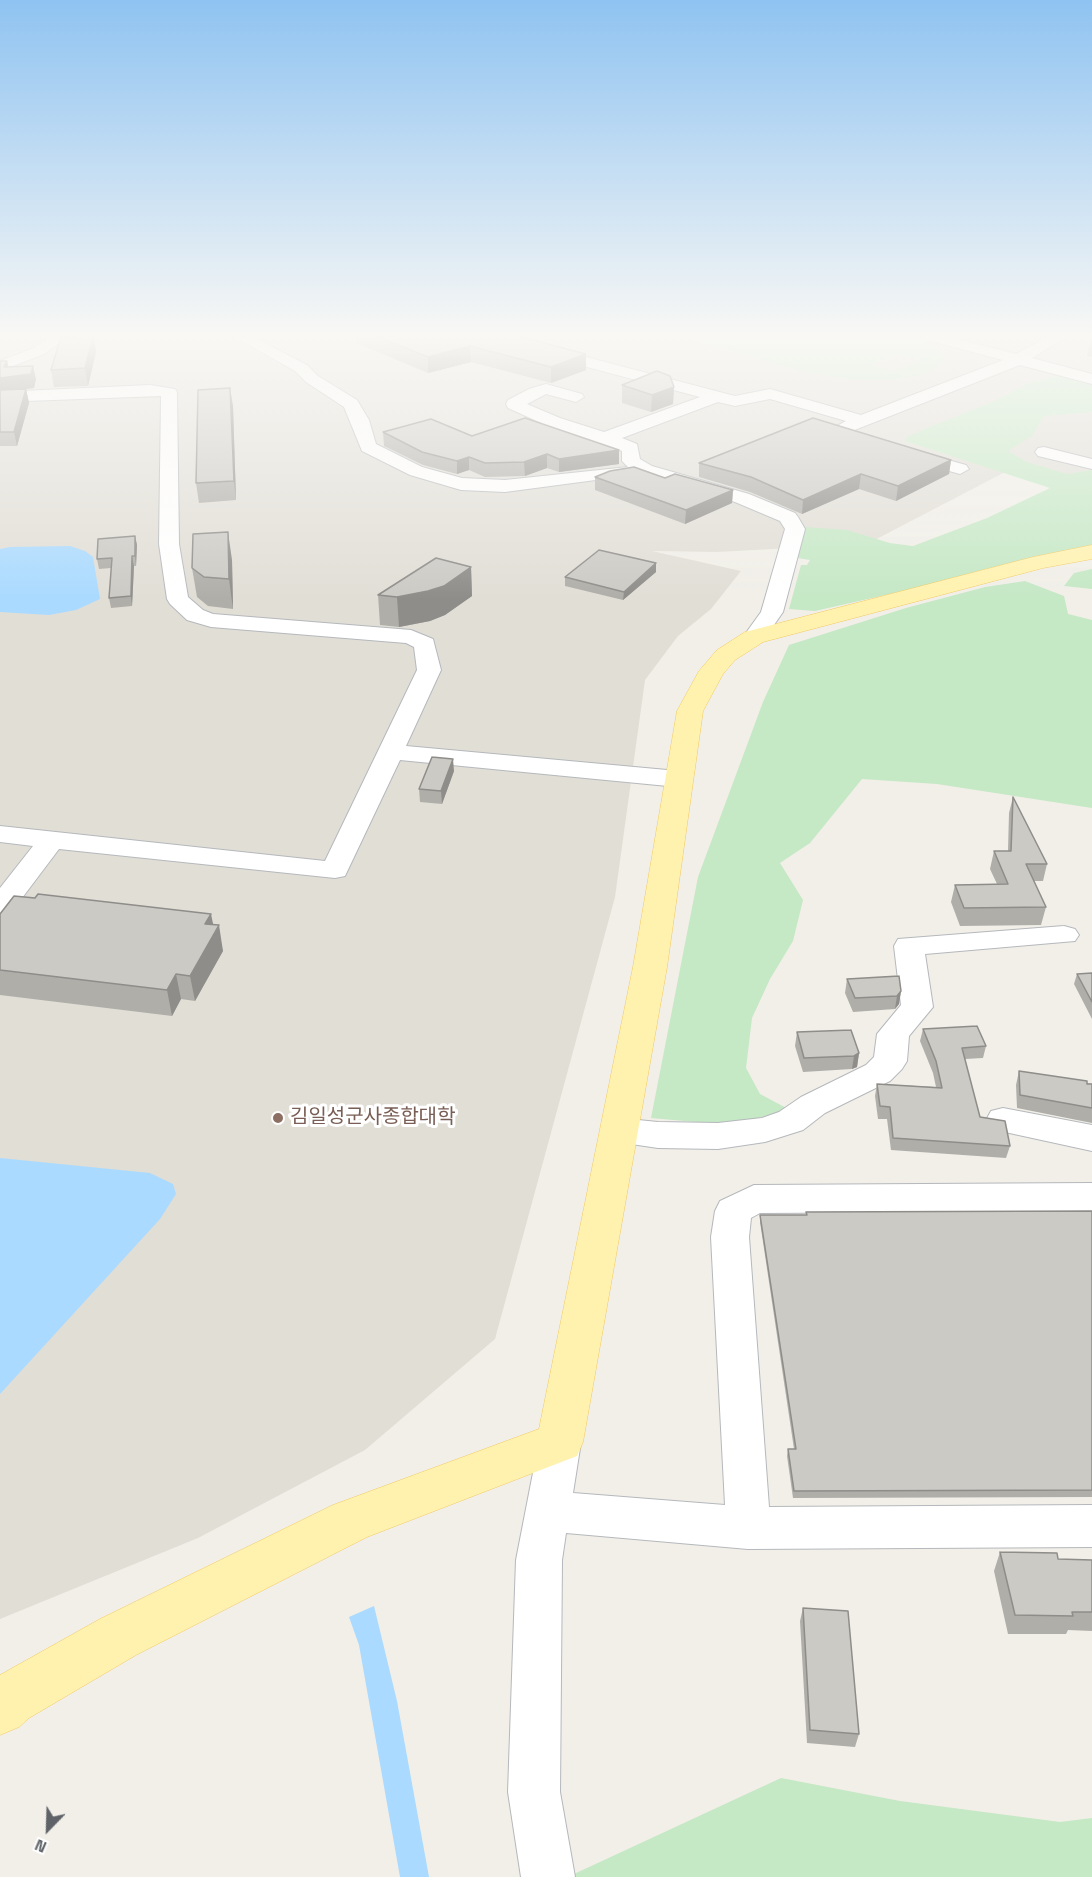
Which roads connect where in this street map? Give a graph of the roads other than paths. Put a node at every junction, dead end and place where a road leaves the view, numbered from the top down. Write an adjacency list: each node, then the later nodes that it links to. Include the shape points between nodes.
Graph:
1 (169, 424): 13 (street, via 169,544 178,599 195,615 212,620 411,637 425,644 429,670)
2 (361, 424): 10 (street, via 368,447 416,471 461,484 505,486)
3 (559, 424): 6 (street)
4 (644, 424): 6 (street)
5 (856, 424): 9 (street, via 835,432)
6 (605, 438): 10 (street, via 631,448 631,461)
7 (1044, 452): 8 (street)
8 (1092, 464)
9 (960, 469)
10 (646, 470): 12 (street, via 742,498 788,517 795,529 772,612)
11 (1092, 552): 12 (main road)
12 (754, 637): 14 (main road, via 726,655 712,671 690,711)
13 (391, 752): 14 (street); 16 (street, via 335,870)
14 (678, 778): 20 (main road, via 650,967)
15 (0, 834): 16 (street)
16 (52, 839): 17 (street)
17 (0, 908)
18 (1064, 935): 20 (street, via 909,946 917,1007 893,1034 890,1061 878,1073 813,1105 791,1121 765,1130 718,1136)
19 (1003, 1120): 21 (street)
20 (618, 1130): 23 (main road)
21 (1092, 1138)
22 (1092, 1197): 26 (street, via 754,1198 733,1211 729,1237)
23 (560, 1442): 24 (street); 27 (main road, via 350,1521 118,1637)
24 (548, 1511): 26 (street); 28 (street, via 539,1560 534,1792)
25 (1092, 1526): 26 (street)
26 (748, 1528)
27 (0, 1708)
28 (548, 1877)

